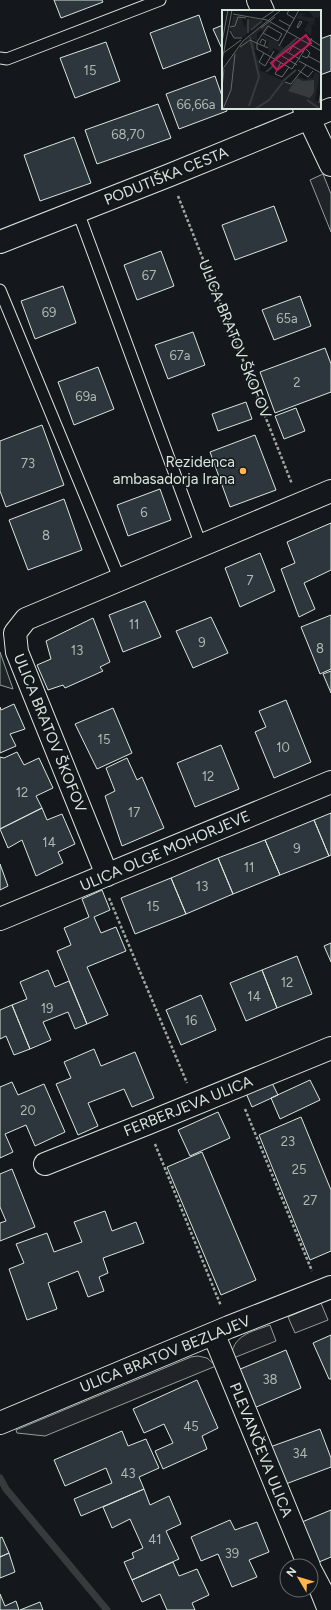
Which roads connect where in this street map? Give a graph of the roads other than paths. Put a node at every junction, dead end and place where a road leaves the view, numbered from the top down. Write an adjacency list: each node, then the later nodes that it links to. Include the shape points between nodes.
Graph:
1 (160, 0): 4 (lane, via 7,59)
2 (258, 0): 3 (street)
3 (263, 10)
4 (0, 58)
5 (331, 109): 6 (street, PODUTIŠKA CESTA)
6 (306, 113): 7 (street); 8 (street, PODUTIŠKA CESTA, via 170,175)
7 (331, 165)
8 (78, 212): 9 (street, PODUTIŠKA CESTA); 12 (lane)
9 (0, 242)
10 (0, 290): 13 (lane)
11 (331, 491): 12 (street, ULICA BRATOV ŠKOFOV)
12 (201, 545): 13 (street, ULICA BRATOV ŠKOFOV)
13 (120, 580): 15 (street, ULICA BRATOV ŠKOFOV, via 26,619 15,633 17,652)
14 (331, 782): 15 (street, ULICA OLGE MOHORJEVE)
15 (103, 876): 16 (street, ULICA OLGE MOHORJEVE)
16 (0, 919)
17 (331, 1048): 18 (street, FERBERJEVA ULICA)
18 (45, 1164)
19 (326, 1289): 20 (street, ULICA BRATOV BEZLAJEV)
20 (214, 1334): 21 (street, ULICA BRATOV BEZLAJEV); 22 (street, PLEVANČEVA ULICA)
21 (0, 1422)
22 (305, 1558)
23 (319, 1586): 24 (street)
24 (329, 1610)

